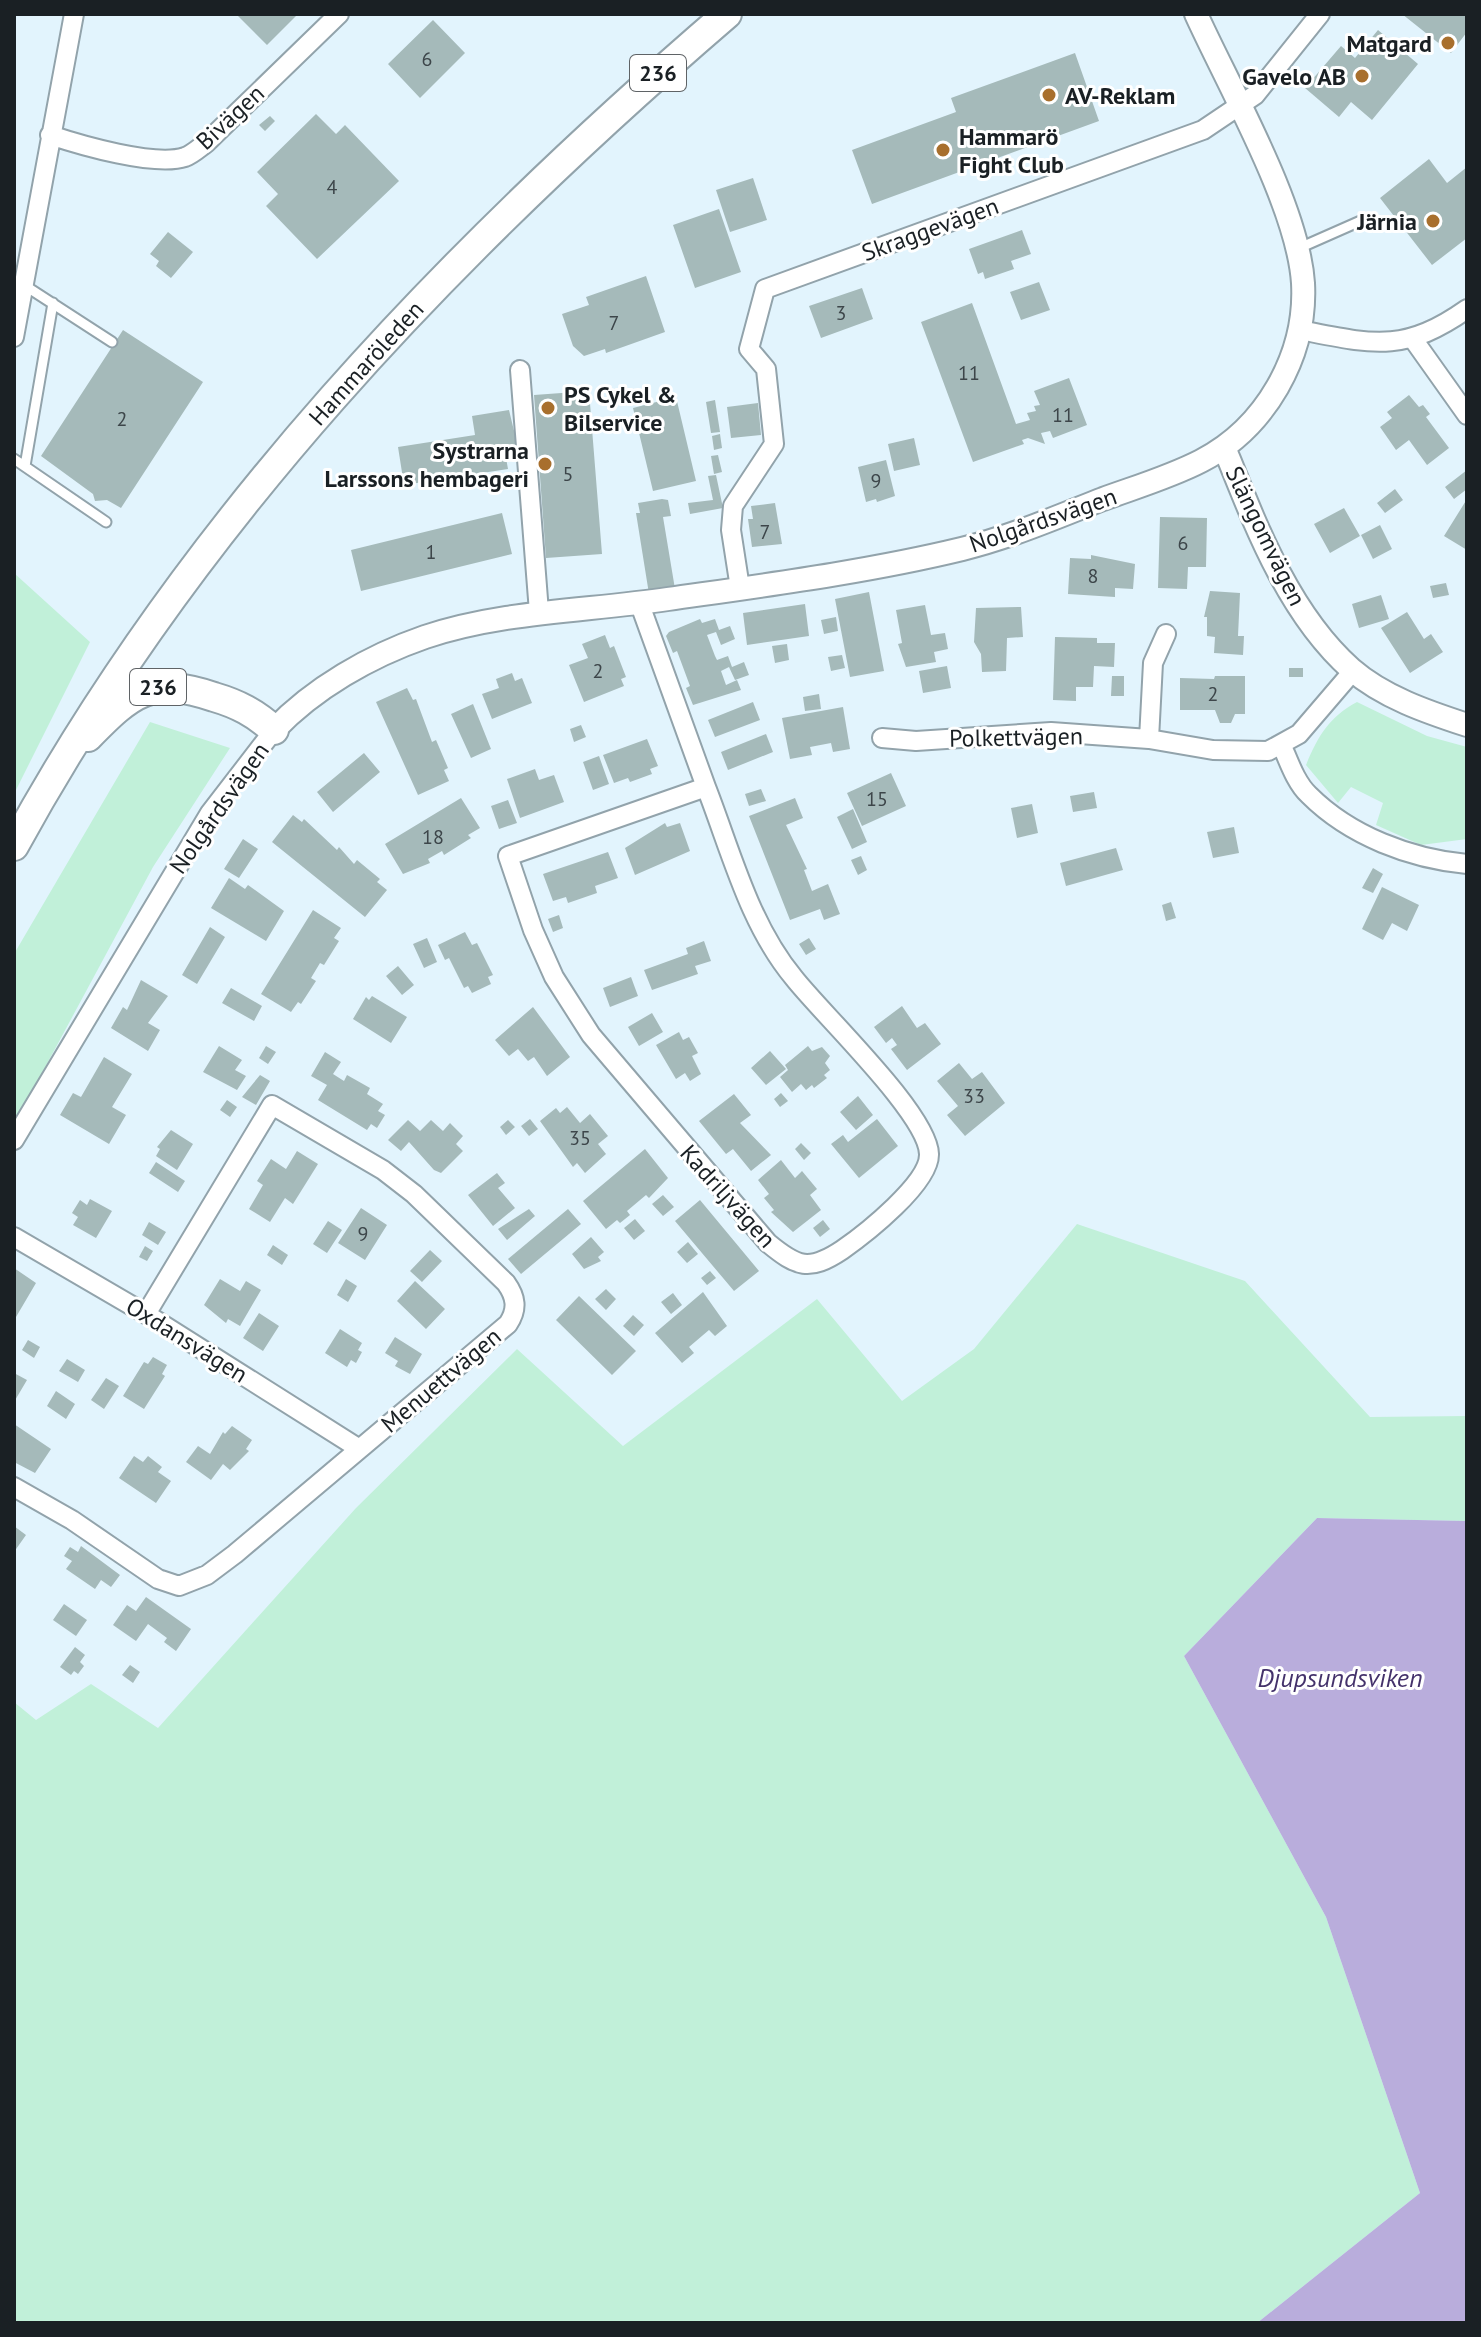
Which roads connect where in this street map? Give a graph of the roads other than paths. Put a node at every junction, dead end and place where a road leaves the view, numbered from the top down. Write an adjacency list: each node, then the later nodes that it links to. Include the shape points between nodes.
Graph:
1 (74, 14): 7 (street)
2 (339, 14): 7 (street, Bivägen, via 187,156 114,153)
3 (727, 14): 33 (main road, Hammaröleden / 236, via 507,214 326,404 189,574)
4 (1196, 14): 6 (street)
5 (1320, 14): 6 (street, Skraggevägen)
6 (1239, 109): 9 (street, via 1280,197); 23 (street, Skraggevägen, via 1203,130 765,289 749,349 766,369 774,444 733,506 731,530)
7 (50, 135): 10 (street)
8 (1365, 219): 9 (lane)
9 (1297, 249): 13 (street, via 1303,298)
10 (24, 285): 11 (lane); 14 (street)
11 (53, 303): 16 (lane); 21 (lane)
12 (1467, 309): 15 (street)
13 (1300, 330): 15 (street, via 1377,342); 19 (street, Nolgårdsvägen, via 1275,393)
14 (14, 337)
15 (1413, 339): 18 (street)
16 (112, 342)
17 (520, 370): 25 (street)
18 (1467, 415)
19 (1224, 447): 23 (street, Nolgårdsvägen, via 1174,473 1022,531 963,548); 27 (street, Slängomvägen, via 1304,614)
20 (14, 459): 21 (lane)
21 (25, 466): 22 (lane)
22 (106, 522)
23 (740, 588): 24 (street, Nolgårdsvägen)
24 (639, 602): 25 (street, Nolgårdsvägen); 34 (street, Kadriljvägen)
25 (539, 612): 29 (street, Nolgårdsvägen, via 403,645 322,690)
26 (1166, 634): 31 (street, via 1153,663)
27 (1353, 671): 28 (street, Slängomvägen, via 1410,705); 32 (street, via 1299,734)
28 (1467, 725)
29 (274, 730): 33 (main road, 236, via 239,705 165,685 127,702); 37 (street, Nolgårdsvägen, via 210,813)
30 (882, 738): 31 (street, Polkettvägen, via 916,741 1051,732)
31 (1149, 739): 32 (street, Polkettvägen, via 1213,750 1268,751)
32 (1282, 746): 36 (street, via 1307,794 1344,824 1411,854)
33 (59, 766): 35 (main road, Hammaröleden / 236)
34 (706, 787): 34 (street, Kadriljvägen, via 508,856 554,977 607,1058 768,1243 795,1263 815,1265 847,1246 918,1184 929,1164 927,1141 761,931)
35 (14, 846)
36 (1467, 864)
37 (14, 1140)
38 (14, 1237): 39 (street, Oxdansvägen)
39 (146, 1314): 40 (street, Oxdansvägen); 40 (street, Menuettvägen, via 272,1105 383,1170 506,1283 515,1313 425,1396)
40 (358, 1448): 41 (street, Menuettvägen, via 217,1568 179,1586 158,1579)
41 (14, 1487)

